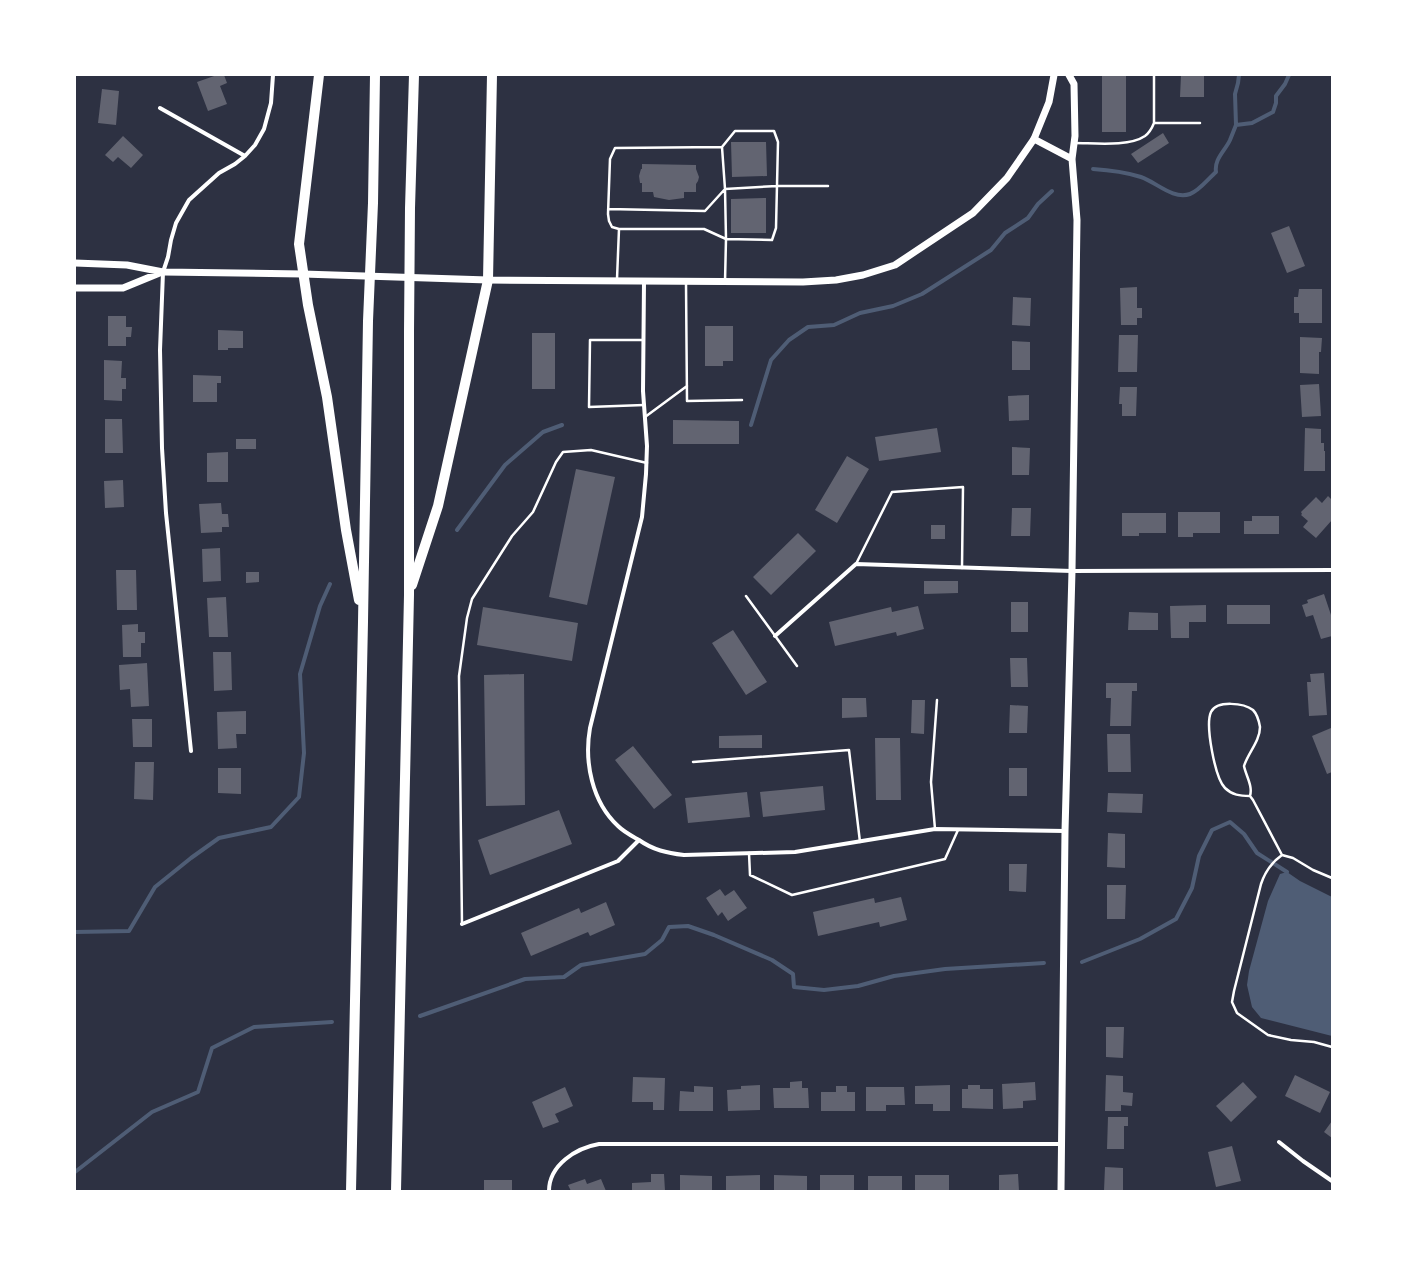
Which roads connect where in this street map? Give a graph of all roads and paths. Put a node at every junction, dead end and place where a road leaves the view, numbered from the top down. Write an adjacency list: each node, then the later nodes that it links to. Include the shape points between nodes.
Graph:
1 (273, 75): 15 (street, via 270,107 264,129)
2 (319, 75): 25 (highway, via 298,244)
3 (375, 75): 44 (highway)
4 (414, 75): 42 (highway, via 410,208)
5 (492, 75): 26 (highway)
6 (1054, 75): 12 (main road, via 1049,102)
7 (1069, 75): 13 (main road, via 1074,84)
8 (1154, 75): 10 (lane)
9 (160, 108): 15 (street)
10 (1154, 123): 11 (lane); 13 (lane, via 1145,136 1129,142)
11 (1200, 123)
12 (1034, 139): 16 (main road); 30 (main road, via 1007,178 973,213 895,265 836,280)
13 (1074, 143): 16 (main road)
14 (722, 147): 17 (lane, via 735,131 774,131 778,142); 19 (lane); 20 (lane, via 615,148 610,159)
15 (245, 156): 24 (street, via 219,173 189,200 176,223)
16 (1072, 159): 41 (main road, via 1077,220)
17 (778, 186): 18 (lane); 19 (lane); 22 (lane, via 776,228 772,240)
18 (828, 186)
19 (725, 189): 20 (lane, via 705,211); 22 (lane)
20 (608, 209): 21 (lane, via 612,227)
21 (619, 228): 22 (lane, via 704,229); 27 (lane)
22 (726, 239): 30 (lane)
23 (75, 263): 24 (main road, via 127,265)
24 (163, 272): 25 (main road); 31 (main road, via 123,288); 48 (street, via 160,350 162,448 166,513)
25 (303, 274): 26 (main road); 44 (highway, via 327,397 346,530)
26 (488, 280): 27 (main road); 42 (highway, via 438,506)
27 (617, 281): 28 (main road)
28 (644, 282): 29 (main road); 32 (street)
29 (686, 282): 30 (main road); 33 (lane)
30 (725, 282)
31 (75, 288)
32 (643, 340): 35 (street); 35 (lane, via 590,340 589,407)
33 (687, 386): 34 (lane, via 687,401); 36 (lane)
34 (742, 400)
35 (644, 405): 36 (street)
36 (645, 417): 37 (street)
37 (646, 463): 54 (street, via 642,516 590,728 588,757 593,785 604,807 618,826); 59 (lane, via 591,450 564,452 556,462 533,512 512,536 472,599 459,676)
38 (856, 564): 39 (street); 39 (lane, via 892,492 963,487); 45 (street)
39 (962, 568): 41 (street)
40 (1332, 570): 41 (street)
41 (1072, 571): 53 (main road)
42 (409, 595): 65 (highway)
43 (746, 596): 45 (lane)
44 (363, 622): 64 (highway)
45 (776, 636): 46 (lane)
46 (797, 666)
47 (937, 700): 51 (lane, via 930,782)
48 (191, 752)
49 (693, 762): 55 (lane, via 849,750)
50 (1250, 796): 50 (path, via 1244,766 1259,735 1257,716 1253,710 1243,706 1216,706 1211,711 1208,731 1220,780 1223,786 1234,794); 57 (path)
51 (935, 829): 52 (street); 55 (street)
52 (958, 830): 53 (street); 56 (lane, via 945,859 792,895 750,874)
53 (1066, 831): 62 (main road)
54 (639, 840): 56 (street, via 666,853); 59 (street, via 618,861)
55 (860, 842): 56 (street, via 795,852)
56 (749, 853)
57 (1282, 854): 58 (path); 60 (path, via 1264,874 1232,1002 1237,1013 1268,1035)
58 (1332, 878)
59 (462, 924)
60 (1332, 1046)
61 (1279, 1142): 63 (street)
62 (1061, 1144): 66 (street, via 599,1144 582,1148 570,1155 556,1171); 67 (main road)
63 (1332, 1181)
64 (351, 1191)
65 (396, 1191)
66 (549, 1191)
67 (1061, 1191)

